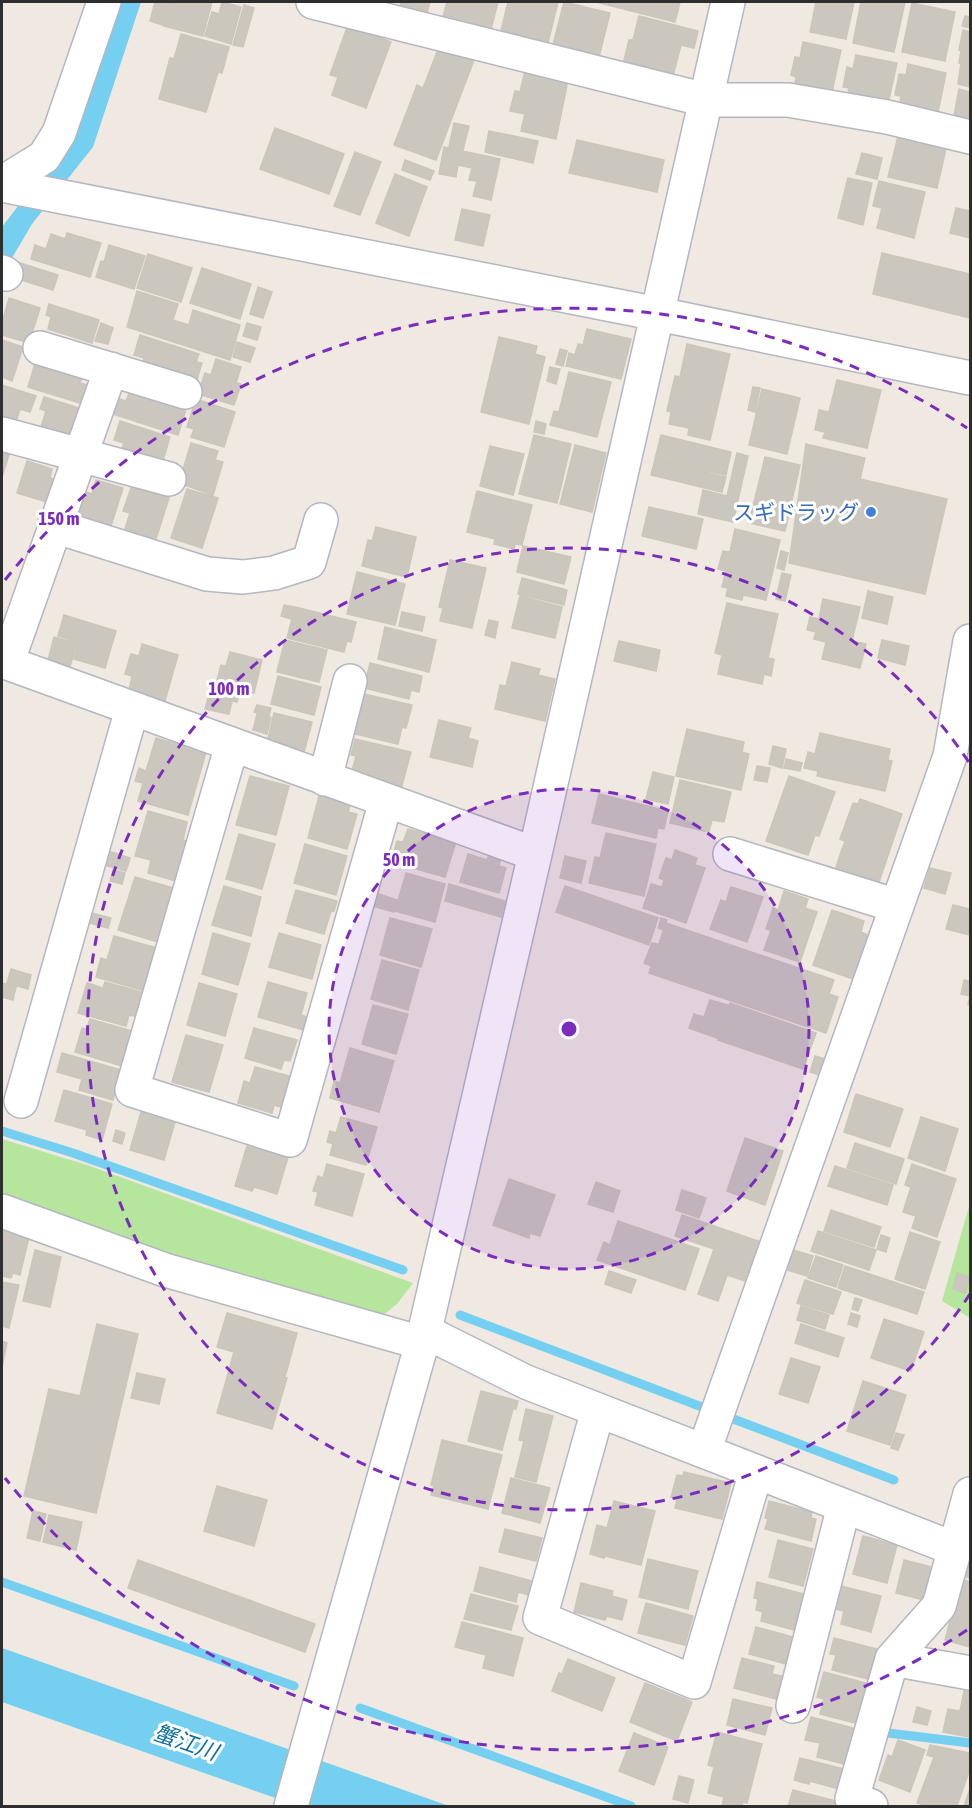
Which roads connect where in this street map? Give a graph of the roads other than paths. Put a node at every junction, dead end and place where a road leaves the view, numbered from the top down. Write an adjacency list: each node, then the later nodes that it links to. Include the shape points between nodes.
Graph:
1 (104, 2): 6 (street, via 59,133 44,157)
2 (314, 2): 4 (street)
3 (728, 2): 4 (street)
4 (706, 100): 5 (street, via 788,100 887,117); 7 (street)
5 (970, 137)
6 (9, 186): 7 (street)
7 (658, 314): 10 (street); 24 (street)
8 (40, 348): 9 (street)
9 (111, 369): 11 (street); 13 (street)
10 (970, 378)
11 (185, 392)
12 (2, 434): 13 (street)
13 (80, 455): 14 (street); 16 (street)
14 (169, 478)
15 (321, 520): 16 (street, via 309,562 243,577 207,574)
16 (54, 526): 18 (street)
17 (970, 641): 26 (street, via 950,756)
18 (4, 662): 20 (street)
19 (350, 681): 22 (street)
20 (132, 709): 21 (street); 27 (street)
21 (232, 745): 22 (street); 23 (street, via 132,1090 290,1140)
22 (325, 778): 23 (street)
23 (386, 801): 24 (street)
24 (535, 854): 29 (street)
25 (730, 854): 26 (street)
26 (897, 906): 31 (street)
27 (21, 1101)
28 (2, 1211): 29 (street, via 165,1270)
29 (423, 1337): 30 (street); 40 (street)
30 (598, 1410): 31 (street); 32 (street, via 540,1618 694,1682)
31 (713, 1428): 32 (street)
32 (756, 1472): 34 (street)
33 (970, 1494): 35 (street)
34 (844, 1506): 35 (street); 38 (street)
35 (956, 1549): 36 (street, via 939,1606)
36 (892, 1659): 37 (street); 39 (street)
37 (970, 1673)
38 (793, 1706)
39 (858, 1804)
40 (291, 1806)

